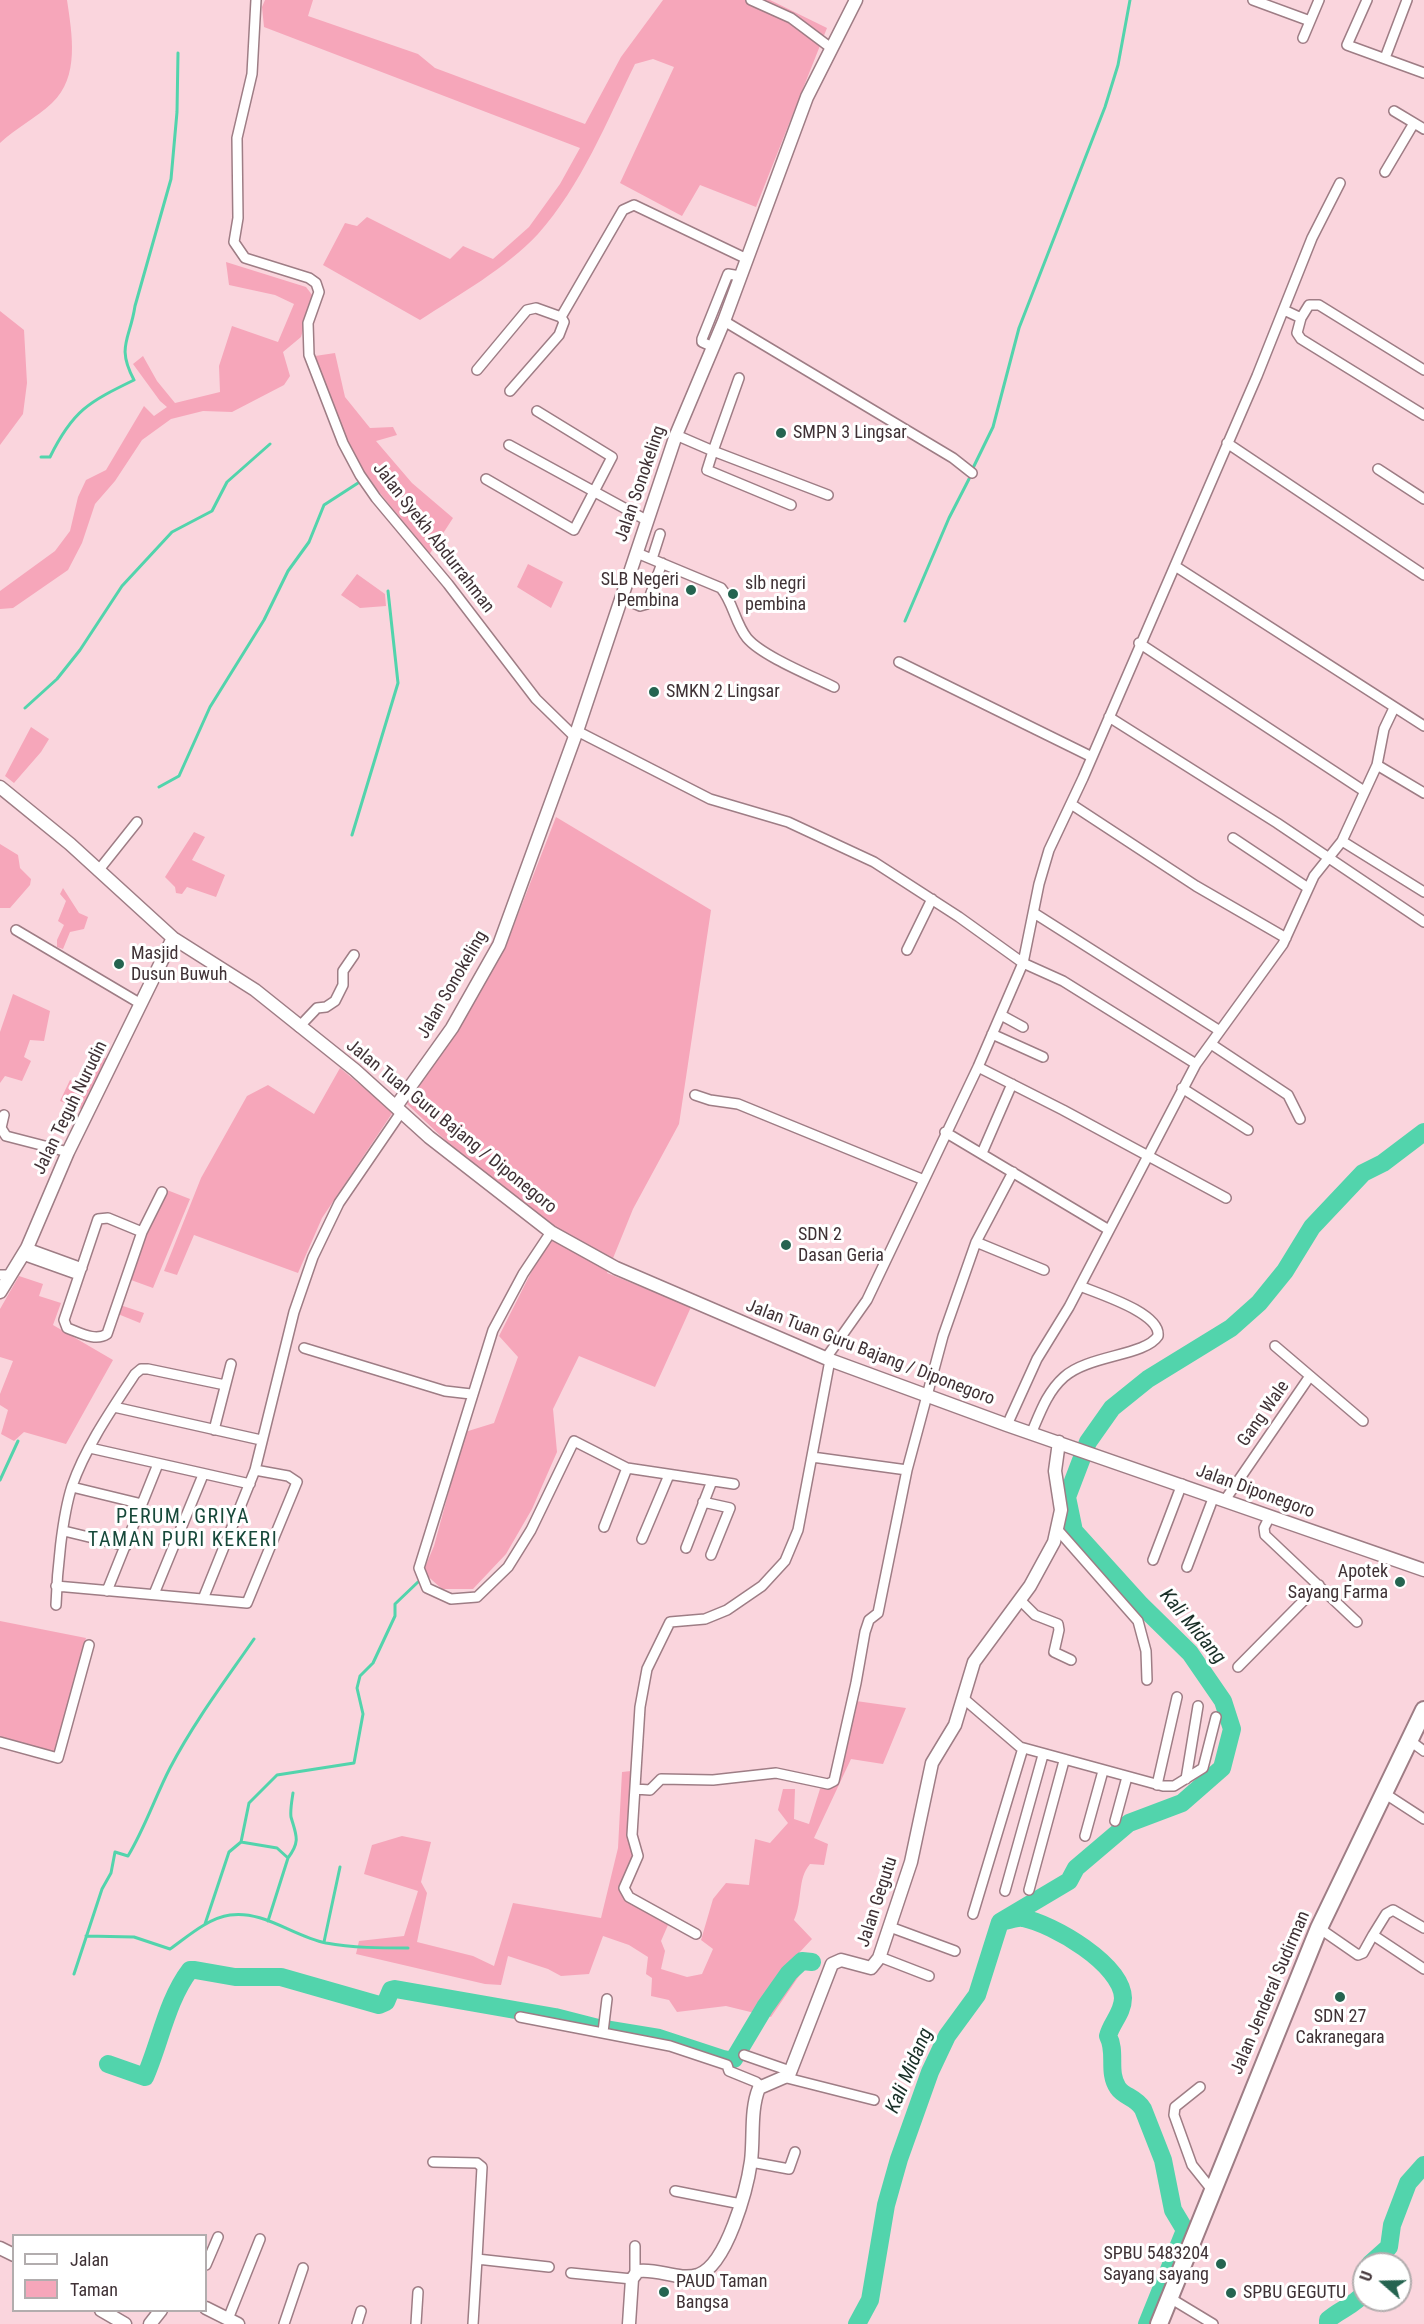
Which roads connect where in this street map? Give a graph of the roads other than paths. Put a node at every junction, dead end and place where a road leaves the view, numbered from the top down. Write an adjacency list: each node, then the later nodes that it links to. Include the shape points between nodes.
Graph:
1 (256, 0): 57 (street, Jalan Syekh Abdurrahman, via 252,74 237,138 235,246 245,258 309,278 316,284 319,295 308,323 309,355 343,443 360,475 536,699)
2 (751, 0): 11 (street, via 791,18)
3 (856, 0): 11 (street, Jalan Sonokeling)
4 (1253, 0): 8 (street)
5 (1319, 0): 9 (street)
6 (1367, 0): 12 (street, via 1347,45)
7 (1407, 0): 12 (street)
8 (1267, 2): 9 (street)
9 (1310, 21): 10 (street)
10 (1303, 38)
11 (831, 48): 19 (street, Jalan Sonokeling, via 807,97)
12 (1385, 58): 13 (street)
13 (1424, 73)
14 (1394, 111): 15 (street)
15 (1414, 123): 16 (street); 17 (street)
16 (1424, 129)
17 (1385, 172)
18 (1340, 183): 21 (street, via 1312,238)
19 (747, 259): 20 (street, Jalan Sonokeling); 22 (street, via 634,205 623,210)
20 (740, 276): 24 (street, Jalan Sonokeling); 25 (street, via 728,274 702,339)
21 (1284, 310): 23 (street); 33 (street)
22 (561, 317): 26 (street, via 527,310); 29 (street, via 564,322 560,335)
23 (1300, 318): 27 (street, via 1309,304 1319,305); 31 (street, via 1297,333 1301,339)
24 (724, 321): 25 (street, Jalan Sonokeling); 37 (street)
25 (713, 347): 32 (street, Jalan Sonokeling)
26 (477, 370)
27 (1424, 370)
28 (739, 378): 35 (street)
29 (510, 391)
30 (537, 411): 39 (street, via 612,456)
31 (1424, 415)
32 (676, 435): 35 (street); 43 (street, Jalan Sonokeling)
33 (1227, 444): 48 (street); 49 (street)
34 (509, 445): 39 (street)
35 (713, 451): 40 (street); 42 (street, via 707,470)
36 (1378, 469): 41 (street)
37 (972, 473)
38 (486, 478): 39 (street, via 574,530)
39 (594, 492): 43 (street)
40 (828, 495)
41 (1424, 499)
42 (791, 505)
43 (648, 520): 45 (street, Jalan Sonokeling)
44 (660, 534): 46 (street)
45 (637, 553): 46 (street); 50 (street, Jalan Sonokeling)
46 (652, 559): 47 (street)
47 (662, 563): 50 (street, via 646,605); 53 (street, via 721,588 736,622 753,645)
48 (1175, 566): 51 (street); 54 (street)
49 (1424, 575)
50 (622, 598): 57 (street, Jalan Sonokeling)
51 (1139, 643): 55 (street); 61 (street)
52 (899, 662): 58 (street)
53 (834, 687)
54 (1394, 708): 56 (street); 59 (street, via 1384,729)
55 (1109, 717): 58 (street); 67 (street)
56 (1424, 726)
57 (576, 734): 71 (street, via 710,799 788,822 874,862); 93 (street, Jalan Sonokeling, via 499,945 452,1028)
58 (1092, 757): 63 (street)
59 (1377, 765): 61 (street); 62 (street)
60 (0, 787): 68 (street, Jalan Tuan Guru Bajang / Diponegoro)
61 (1364, 791): 66 (street)
62 (1424, 793)
63 (1071, 804): 72 (street, via 1049,850); 76 (street, via 1196,886)
64 (137, 822): 68 (street)
65 (1233, 838): 69 (street)
66 (1342, 841): 67 (street); 70 (street)
67 (1328, 857): 69 (street); 73 (street)
68 (98, 872): 75 (street, Jalan Tuan Guru Bajang / Diponegoro)
69 (1308, 888): 76 (street)
70 (1424, 892)
71 (932, 899): 77 (street); 79 (street)
72 (1034, 913): 79 (street); 84 (street)
73 (1424, 922)
74 (16, 930): 80 (street)
75 (173, 938): 80 (street, Jalan Teguh Nurudin); 82 (street, Jalan Tuan Guru Bajang / Diponegoro, via 255,990)
76 (1286, 938): 84 (street)
77 (907, 950)
78 (354, 955): 82 (street, via 343,970 344,985 335,1001 317,1008)
79 (1023, 963): 81 (street); 88 (street, via 1064,981)
80 (141, 1005): 98 (street, Jalan Teguh Nurudin)
81 (1000, 1014): 83 (street); 85 (street)
82 (299, 1027): 93 (street, Jalan Tuan Guru Bajang / Diponegoro)
83 (1023, 1027)
84 (1220, 1031): 86 (street)
85 (992, 1034): 87 (street); 89 (street)
86 (1211, 1044): 88 (street); 95 (street, via 1288,1095)
87 (1043, 1057)
88 (1196, 1064): 91 (street)
89 (978, 1067): 90 (street); 97 (street)
90 (1012, 1084): 99 (street); 100 (street)
91 (1182, 1088): 96 (street); 100 (street)
92 (695, 1095): 102 (street, via 738,1104)
93 (399, 1108): 107 (street, Jalan Tuan Guru Bajang / Diponegoro, via 429,1137); 128 (street, via 339,1203 313,1257 294,1312)
94 (4, 1115): 98 (street, via 1,1128 6,1136)
95 (1300, 1119)
96 (1248, 1130)
97 (945, 1132): 99 (street); 102 (street)
98 (68, 1152): 109 (street, Jalan Teguh Nurudin)
99 (982, 1154): 101 (street)
100 (1147, 1156): 104 (street); 105 (street)
101 (1013, 1172): 105 (street); 108 (street)
102 (924, 1180): 117 (street, via 867,1300)
103 (162, 1192): 106 (street)
104 (1226, 1198)
105 (1109, 1230): 113 (street)
106 (142, 1232): 111 (street, via 108,1218 98,1219); 111 (street, via 104,1337 84,1334 63,1323)
107 (551, 1232): 117 (street, Jalan Tuan Guru Bajang / Diponegoro, via 616,1268); 121 (street, via 493,1330)
108 (976, 1242): 110 (street); 122 (street, via 943,1336)
109 (25, 1252): 111 (street); 112 (street, Jalan Teguh Nurudin)
110 (1044, 1270)
111 (81, 1271)
112 (5, 1275): 114 (street, Jalan Teguh Nurudin)
113 (1080, 1286): 125 (street, via 1037,1359); 127 (street, via 1150,1318 1158,1336 1143,1347 1107,1356 1065,1376 1047,1399)
114 (0, 1292)
115 (1275, 1346): 119 (street, Gang Wale)
116 (304, 1348): 121 (street, via 445,1392)
117 (828, 1359): 122 (street, Jalan Tuan Guru Bajang / Diponegoro); 132 (street)
118 (231, 1364): 120 (street)
119 (1311, 1376): 124 (street, Gang Wale); 144 (street, Gang Wale)
120 (225, 1385): 123 (street, via 141,1370); 126 (street)
121 (471, 1394): 134 (street, via 420,1568 427,1588 451,1599 477,1597 508,1567 531,1530 574,1441)
122 (929, 1396): 125 (street, Jalan Tuan Guru Bajang / Diponegoro); 136 (street)
123 (114, 1407): 126 (street); 131 (street)
124 (1363, 1420)
125 (1007, 1425): 127 (street, Jalan Tuan Guru Bajang / Diponegoro)
126 (214, 1430): 128 (street)
127 (1031, 1434): 129 (street, Jalan Tuan Guru Bajang / Diponegoro)
128 (261, 1440): 135 (street)
129 (1059, 1442): 130 (street, Jalan Tuan Guru Bajang / Diponegoro); 149 (street, Jalan Gegutu, via 1055,1463 1061,1510)
130 (1074, 1447): 142 (street, Jalan Diponegoro)
131 (90, 1448): 133 (street); 143 (street)
132 (812, 1457): 136 (street); 185 (street, via 798,1530 785,1561 744,1601 705,1619 673,1621 662,1634 644,1686)
133 (158, 1464): 137 (street); 146 (street)
134 (627, 1468): 138 (street); 148 (street)
135 (255, 1470): 140 (street); 162 (street, via 288,1476 297,1482 247,1603)
136 (907, 1470): 185 (street, via 879,1609 865,1632 834,1781 828,1784 776,1773 713,1780 661,1779 650,1790)
137 (203, 1474): 140 (street); 161 (street)
138 (669, 1475): 139 (street); 151 (street)
139 (712, 1481): 141 (street); 145 (street)
140 (250, 1484): 162 (street)
141 (734, 1484)
142 (1182, 1484): 144 (street, Jalan Diponegoro); 155 (street)
143 (72, 1487): 146 (street); 150 (street)
144 (1219, 1498): 147 (street, Jalan Diponegoro); 156 (street, Gang Wale)
145 (704, 1502): 153 (street); 154 (street, via 730,1508)
146 (142, 1504): 152 (street)
147 (1270, 1516): 157 (street, Jalan Diponegoro); 159 (street, via 1265,1535)
148 (604, 1527)
149 (1058, 1529): 163 (street, Jalan Gegutu, via 1047,1557); 169 (street, via 1138,1621 1146,1651)
150 (64, 1531): 152 (street); 158 (street)
151 (642, 1539)
152 (126, 1546): 160 (street)
153 (686, 1548)
154 (711, 1555)
155 (1153, 1560)
156 (1187, 1567)
157 (1424, 1569)
158 (57, 1586): 160 (street); 164 (street)
159 (1319, 1586): 165 (street); 168 (street)
160 (107, 1591): 161 (street)
161 (154, 1594): 162 (street)
162 (203, 1599)
163 (1020, 1600): 167 (street, via 1035,1615 1059,1626 1054,1652); 171 (street, Jalan Gegutu, via 974,1662)
164 (56, 1605)
165 (1357, 1622)
166 (89, 1645): 176 (street, via 58,1758)
167 (1071, 1660)
168 (1238, 1667)
169 (1147, 1680)
170 (1177, 1697): 184 (street)
171 (963, 1698): 177 (street); 193 (street, Jalan Gegutu, via 955,1725 932,1763 919,1831)
172 (1198, 1706): 183 (street)
173 (1424, 1710): 175 (highway, Jalan Jenderal Sudirman)
174 (1216, 1717): 183 (street, via 1203,1768)
175 (1409, 1740): 178 (street); 186 (highway, Jalan Jenderal Sudirman)
176 (0, 1742)
177 (1023, 1748): 179 (street); 192 (street)
178 (1424, 1751)
179 (1043, 1755): 180 (street); 191 (street)
180 (1064, 1761): 181 (street); 190 (street)
181 (1103, 1771): 182 (street); 189 (street)
182 (1127, 1777): 184 (street); 188 (street)
183 (1186, 1779): 184 (street, via 1174,1786)
184 (1157, 1785)
185 (635, 1789): 196 (street, via 632,1835 638,1856 625,1884 626,1892 636,1902)
186 (1384, 1793): 187 (street); 194 (highway, Jalan Jenderal Sudirman)
187 (1424, 1818)
188 (1115, 1821)
189 (1085, 1836)
190 (1029, 1890)
191 (1005, 1891)
192 (973, 1914)
193 (890, 1927): 198 (street); 199 (street, Jalan Gegutu)
194 (1319, 1928): 197 (street, via 1358,1954 1363,1953); 213 (highway, Jalan Jenderal Sudirman)
195 (1424, 1928): 197 (street, via 1393,1910)
196 (696, 1934)
197 (1373, 1935): 200 (street)
198 (955, 1951)
199 (880, 1957): 201 (street); 206 (street, Jalan Gegutu, via 871,1968 841,1960 832,1964)
200 (1424, 1969)
201 (929, 1976)
202 (607, 1999): 204 (street)
203 (520, 2017): 204 (street)
204 (604, 2028): 207 (street, via 698,2054 727,2065 729,2071)
205 (744, 2055): 206 (street)
206 (789, 2074): 207 (street); 209 (street)
207 (761, 2086): 212 (street, via 755,2101)
208 (1200, 2087): 213 (street, via 1175,2107 1174,2115 1192,2165)
209 (874, 2100)
210 (795, 2152): 212 (street, via 789,2169)
211 (433, 2162): 219 (street, via 477,2163 482,2167)
212 (751, 2162): 215 (street)
213 (1212, 2190): 226 (highway, Jalan Jenderal Sudirman)
214 (675, 2192): 215 (street)
215 (741, 2204): 224 (street, via 719,2256 706,2271 695,2276 643,2271)
216 (218, 2237): 220 (street)
217 (260, 2239): 231 (street)
218 (635, 2246): 224 (street)
219 (477, 2259): 221 (street); 237 (street)
220 (207, 2263)
221 (549, 2267)
222 (303, 2268): 234 (street)
223 (571, 2273): 224 (street)
224 (633, 2277): 238 (street)
225 (418, 2292): 236 (street)
226 (1170, 2298): 239 (highway, Jalan Jenderal Sudirman); 240 (street)
227 (207, 2309): 231 (street)
228 (361, 2311): 235 (street)
229 (104, 2312): 232 (street)
230 (159, 2312): 233 (street)
231 (233, 2322)
232 (125, 2324)
233 (150, 2324)
234 (284, 2324)
235 (357, 2324)
236 (416, 2324)
237 (473, 2324)
238 (629, 2324)
239 (1159, 2324)
240 (1213, 2324)

